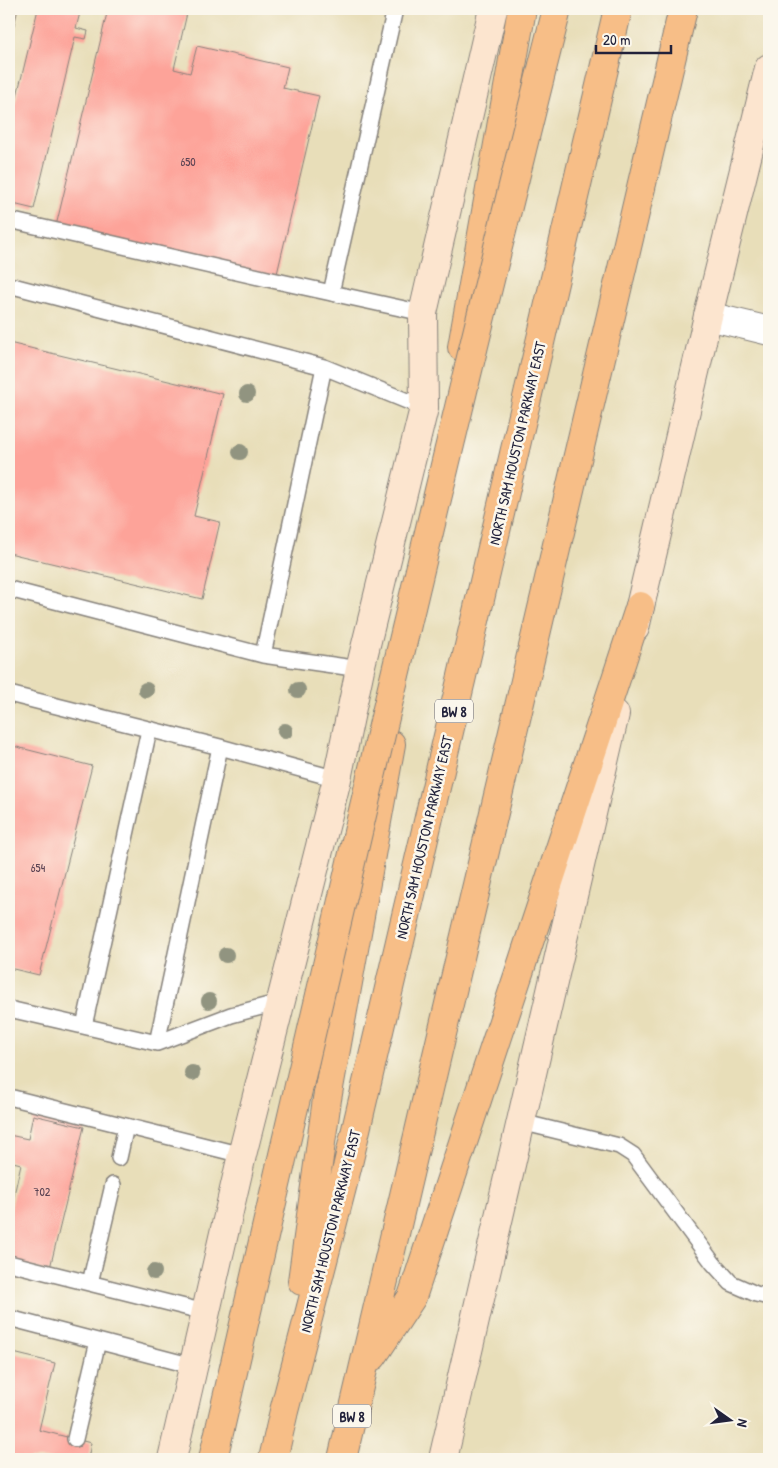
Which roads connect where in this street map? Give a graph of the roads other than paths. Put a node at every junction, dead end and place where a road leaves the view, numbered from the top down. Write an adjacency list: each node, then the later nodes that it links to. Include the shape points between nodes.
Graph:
1 (395, 9): 10 (lane)
2 (493, 9): 11 (main road)
3 (522, 9): 42 (highway, via 327,1099)
4 (556, 9): 45 (highway, bridge, via 484,302)
5 (618, 9): 42 (highway, NORTH SAM HOUSTON PARKWAY EAST / BW 8, via 347,1168)
6 (683, 9): 41 (highway, BW 8)
7 (769, 68): 12 (main road)
8 (9, 220): 10 (lane)
9 (9, 285): 14 (lane)
10 (331, 293): 11 (lane)
11 (423, 312): 15 (main road)
12 (708, 316): 13 (street); 17 (main road)
13 (769, 331)
14 (324, 367): 15 (lane); 18 (lane)
15 (424, 408): 19 (main road)
16 (9, 589): 18 (lane)
17 (640, 606): 29 (main road); 41 (highway, via 412,1297)
18 (263, 655): 19 (lane)
19 (360, 669): 23 (main road)
20 (9, 694): 21 (lane)
21 (149, 730): 22 (lane); 26 (lane)
22 (220, 748): 23 (lane); 27 (lane)
23 (338, 779): 24 (main road)
24 (280, 1002): 27 (lane, via 231,1015); 31 (main road)
25 (9, 1009): 26 (lane)
26 (84, 1026): 27 (lane)
27 (157, 1043)
28 (9, 1097): 30 (lane)
29 (521, 1122): 36 (lane, via 619,1146 633,1155 731,1283); 48 (main road)
30 (126, 1126): 31 (lane); 32 (lane)
31 (242, 1155): 37 (main road)
32 (119, 1158)
33 (113, 1185): 35 (lane)
34 (9, 1263): 35 (lane)
35 (90, 1283): 37 (lane)
36 (769, 1297)
37 (205, 1312): 40 (main road)
38 (9, 1318): 39 (lane)
39 (98, 1341): 40 (lane); 43 (lane)
40 (193, 1366): 44 (main road)
41 (362, 1372): 47 (highway, BW 8)
42 (284, 1411): 46 (highway, NORTH SAM HOUSTON PARKWAY EAST / BW 8)
43 (74, 1439)
44 (172, 1459)
45 (213, 1459)
46 (273, 1459)
47 (342, 1459)
48 (443, 1459)

